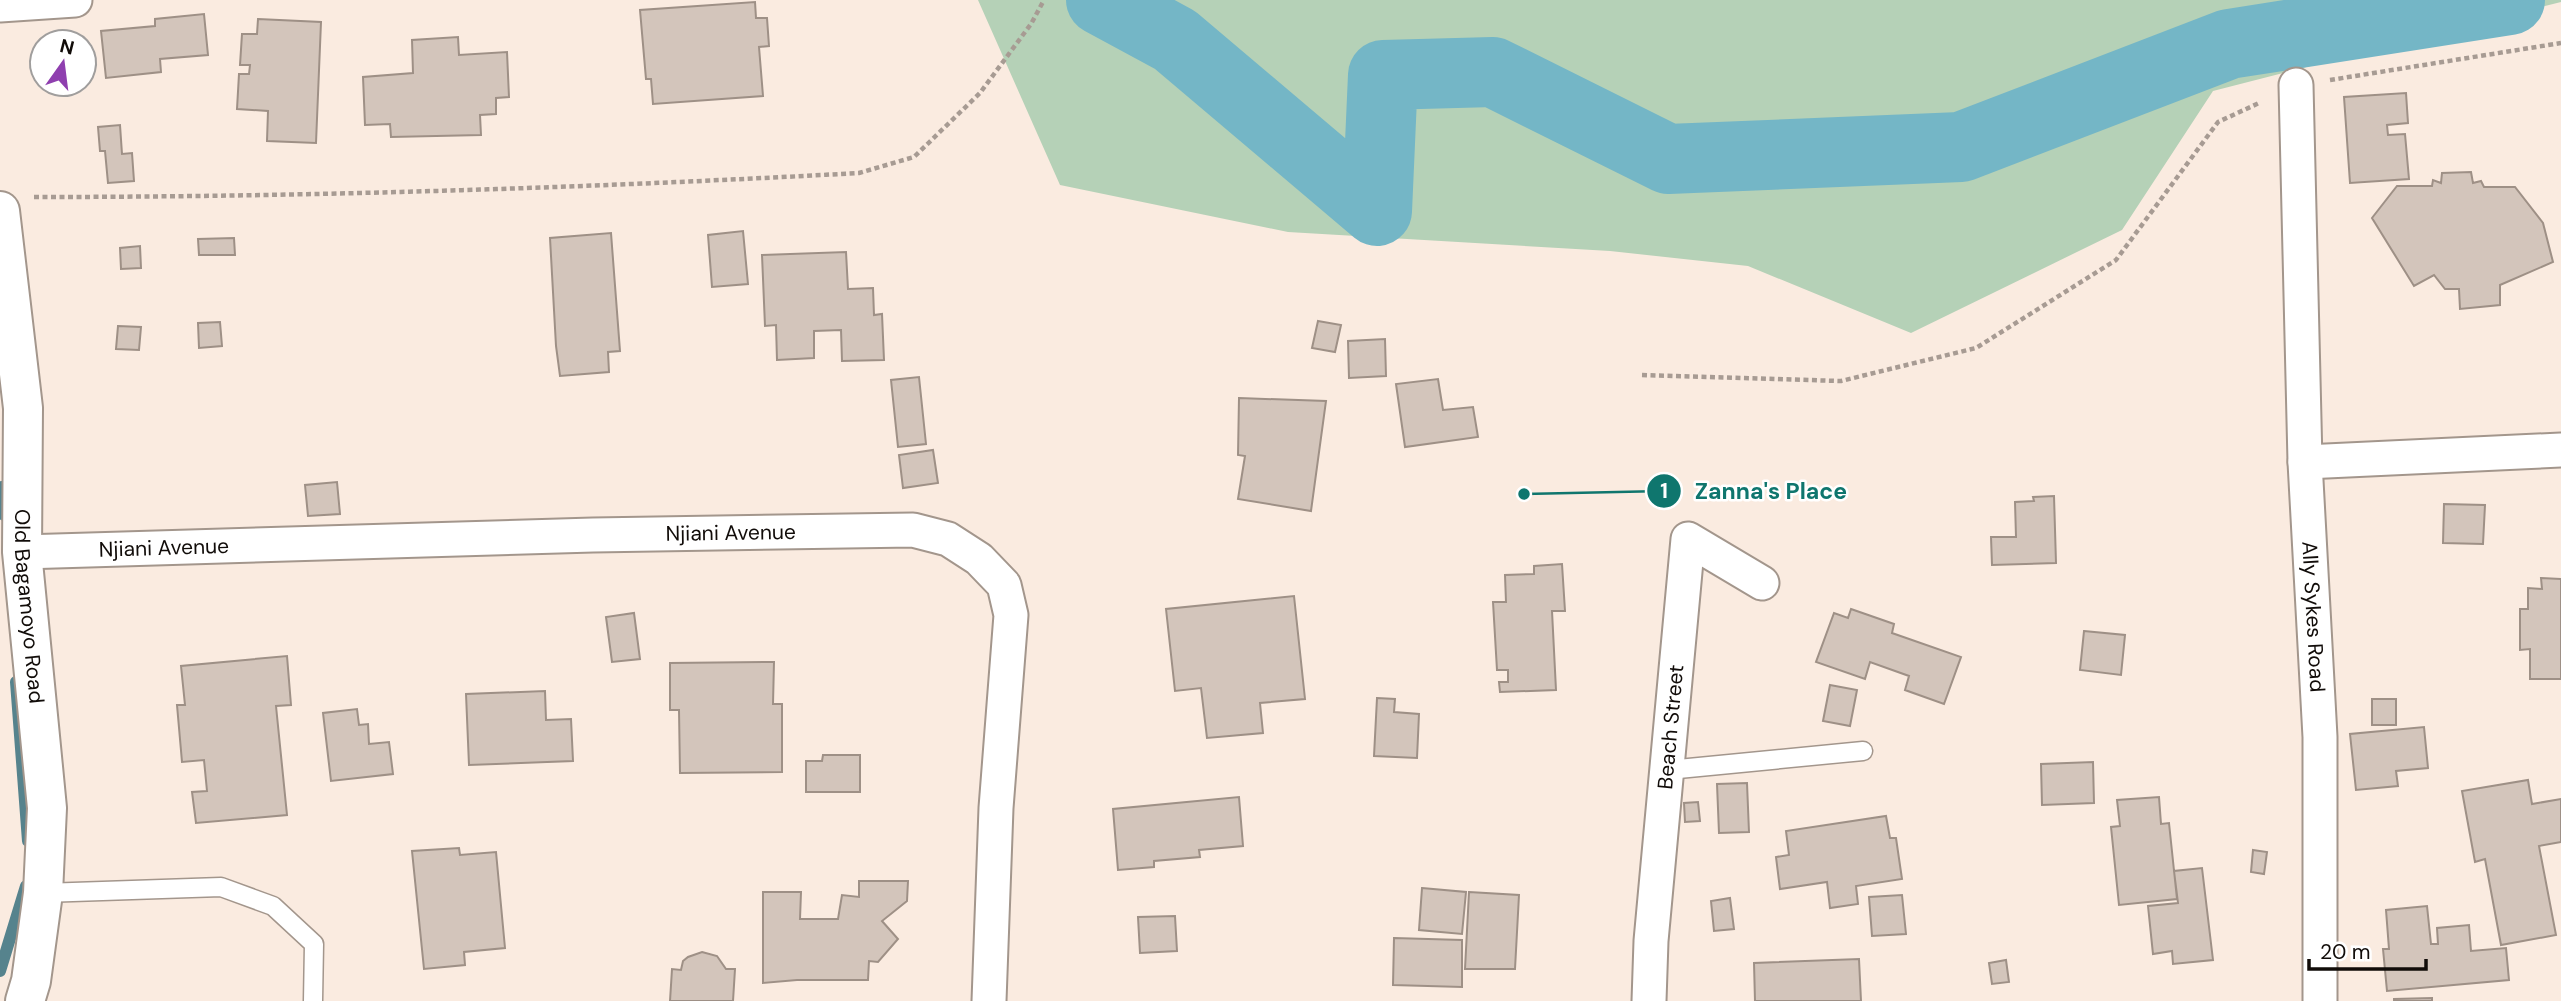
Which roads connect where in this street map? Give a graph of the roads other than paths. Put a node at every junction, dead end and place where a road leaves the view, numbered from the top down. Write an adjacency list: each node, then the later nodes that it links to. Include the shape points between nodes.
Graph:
1 (75, 0): 2 (street)
2 (0, 5)
3 (2296, 85): 6 (street, Ally Sykes Road)
4 (14, 204): 7 (main road, Old Bagamoyo Road, via 23,408)
5 (2561, 450): 6 (street)
6 (2305, 462): 16 (street, Ally Sykes Road, via 2320,737)
7 (22, 552): 11 (main road, Old Bagamoyo Road, via 47,808); 14 (street, Njiani Avenue, via 913,530 948,540 979,559 1004,585 1011,615 996,808)
8 (1762, 583): 10 (street, Beach Street, via 1688,539)
9 (1863, 751): 10 (lane)
10 (1668, 770): 15 (street, Beach Street)
11 (43, 892): 12 (main road, Old Bagamoyo Road); 13 (lane, via 221,887 273,906 314,944)
12 (26, 1001)
13 (313, 1001)
14 (989, 1001)
15 (1649, 1001)
16 (2320, 1001)

